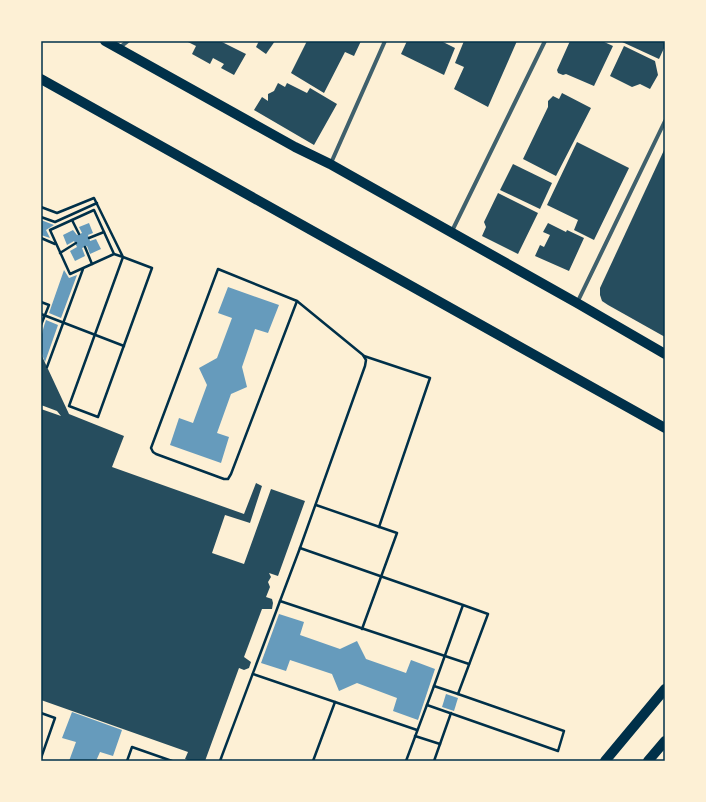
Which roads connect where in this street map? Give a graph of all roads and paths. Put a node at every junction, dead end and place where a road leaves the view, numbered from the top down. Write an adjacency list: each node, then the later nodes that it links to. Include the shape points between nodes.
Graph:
1 (105, 41): 5 (main road)
2 (128, 41): 5 (street)
3 (385, 41): 8 (street)
4 (545, 41): 14 (street)
5 (118, 48): 8 (main road)
6 (41, 79): 37 (main road)
7 (665, 122): 28 (street)
8 (330, 164): 14 (main road)
9 (97, 203): 10 (path, via 94,198 57,213); 11 (path, via 55,222); 23 (path)
10 (41, 207)
11 (41, 217)
12 (72, 220): 13 (path, via 94,210); 15 (path); 19 (path, via 50,230)
13 (104, 232): 17 (path); 22 (path)
14 (452, 233): 28 (main road)
15 (79, 234)
16 (41, 238): 19 (path)
17 (89, 238)
18 (76, 243): 21 (path)
19 (56, 244): 21 (path)
20 (85, 247): 24 (path)
21 (60, 253): 25 (path, via 70,274)
22 (114, 254): 23 (path); 24 (path)
23 (123, 257): 32 (path); 33 (path, via 152,268)
24 (92, 264): 25 (path)
25 (83, 269): 30 (path)
26 (297, 301): 26 (path, via 218,269 152,445 153,452 224,479 230,477); 35 (path)
27 (41, 302): 29 (path, via 49,305)
28 (577, 303): 34 (main road)
29 (43, 315): 30 (path); 31 (path)
30 (63, 323): 32 (path); 36 (path)
31 (41, 325)
32 (95, 335): 33 (path); 33 (path, via 69,406 98,416)
33 (124, 346)
34 (665, 354)
35 (363, 355): 38 (path, via 366,366); 39 (path, via 430,378)
36 (47, 367)
37 (665, 428)
38 (316, 505): 39 (path); 40 (path)
39 (379, 527): 41 (path, via 397,534)
40 (300, 548): 41 (path); 42 (path)
41 (381, 576): 43 (path); 44 (path)
42 (280, 601): 44 (path); 47 (path)
43 (463, 605): 45 (path); 46 (path, via 488,614)
44 (362, 629): 45 (path)
45 (445, 656): 46 (path); 48 (path)
46 (469, 664): 50 (path)
47 (253, 674): 51 (path); 62 (path)
48 (434, 686): 50 (path); 52 (path)
49 (665, 689): 66 (main road)
50 (458, 694): 54 (path, via 564,731 558,751)
51 (335, 702): 55 (path); 63 (path)
52 (427, 705): 54 (path); 55 (path)
53 (41, 713): 59 (path, via 55,718)
54 (451, 713): 58 (path)
55 (417, 730): 56 (path)
56 (415, 736): 58 (path); 64 (path)
57 (665, 741): 67 (main road)
58 (440, 744): 65 (path)
59 (41, 758)
60 (127, 761): 61 (path, via 132,747)
61 (172, 761)
62 (220, 761)
63 (313, 761)
64 (406, 761)
65 (434, 761)
66 (605, 761)
67 (648, 761)

